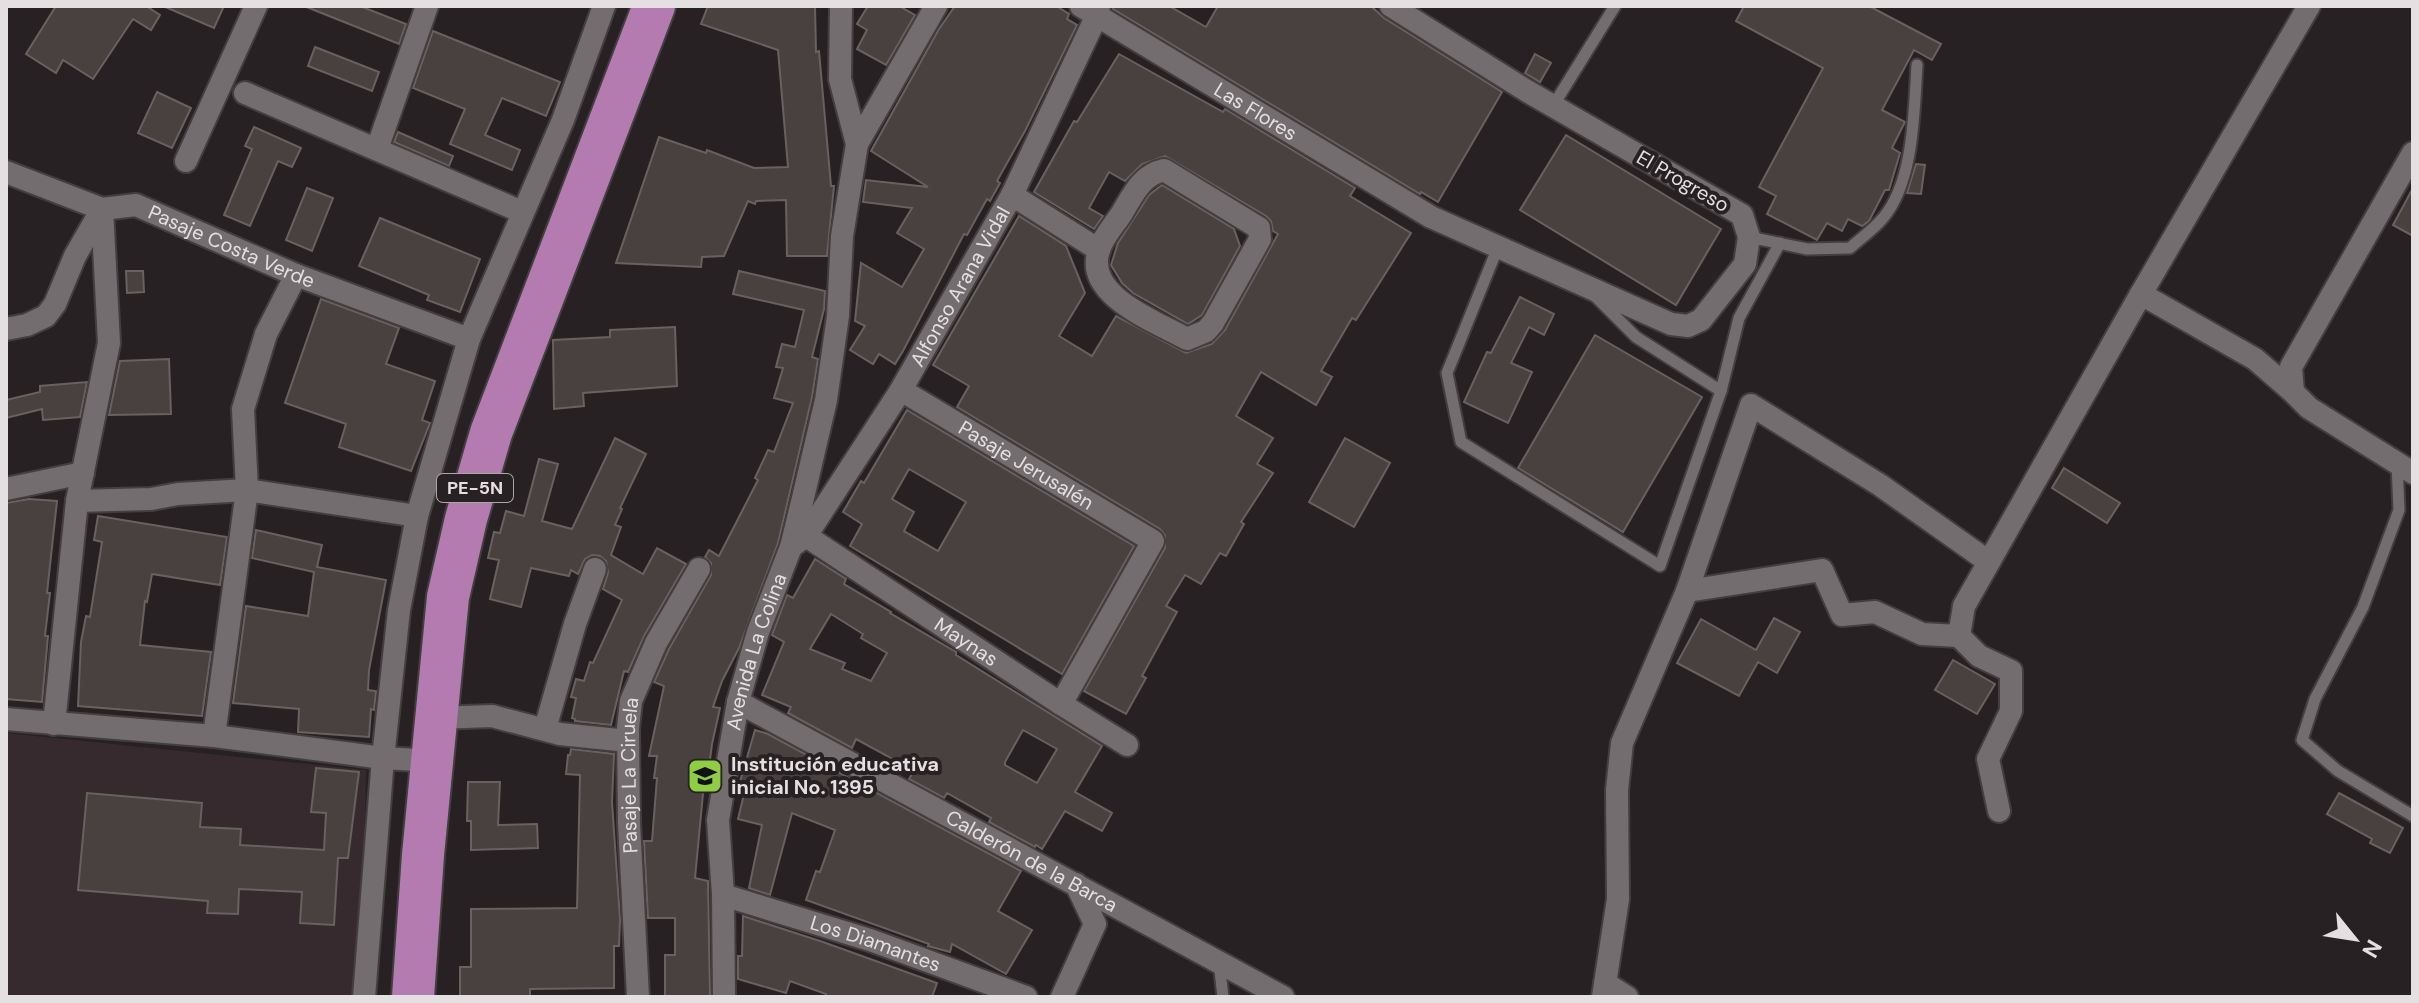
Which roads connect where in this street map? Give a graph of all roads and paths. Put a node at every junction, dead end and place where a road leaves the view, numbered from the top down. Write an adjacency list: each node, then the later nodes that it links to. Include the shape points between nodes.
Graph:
1 (256, 6): 17 (street)
2 (427, 6): 15 (street)
3 (654, 6): 48 (highway, PE-5N, via 491,433 448,597)
4 (841, 6): 14 (street, via 840,79)
5 (936, 6): 14 (street)
6 (1391, 6): 13 (street, El Progreso)
7 (1615, 6): 13 (lane)
8 (2309, 6): 28 (street)
9 (599, 8): 21 (street, via 563,120)
10 (1092, 9): 19 (street, Alfonso Arana Vidal); 24 (street, Las Flores, via 1431,217)
11 (1917, 65): 23 (lane, via 1912,140 1902,182 1885,216 1850,248 1807,249)
12 (245, 93): 15 (street)
13 (1553, 106): 22 (street, El Progreso, via 1742,215)
14 (857, 144): 40 (street, via 826,400)
15 (377, 149): 21 (street)
16 (2413, 153): 33 (street, via 2291,367)
17 (186, 161)
18 (6, 172): 20 (street)
19 (1012, 195): 25 (street); 31 (street, Alfonso Arana Vidal)
20 (102, 209): 26 (street, Pasaje Costa Verde, via 136,205); 29 (street, via 46,316); 35 (street, via 109,343)
21 (522, 212): 30 (street)
22 (1749, 237): 23 (lane); 27 (street, via 1745,264 1701,320 1688,326 1671,324)
23 (1780, 243): 32 (lane, via 1739,318)
24 (1498, 247): 27 (street); 32 (lane, via 1447,373 1461,442 1660,566)
25 (1099, 250): 25 (street, via 1097,276 1110,295 1187,339 1213,323 1260,239 1259,228 1164,170 1141,182)
26 (296, 275): 30 (street, Pasaje Costa Verde); 37 (street, via 266,334 243,409)
27 (1586, 286): 32 (lane, via 1636,337)
28 (2141, 294): 33 (street, via 2255,359); 41 (street)
29 (6, 329)
30 (469, 339): 39 (street)
31 (901, 390): 40 (street, Alfonso Arana Vidal); 47 (street, Pasaje Jerusalén, via 1153,541)
32 (1721, 391)
33 (2293, 392): 34 (street, via 2309,408)
34 (2405, 468): 58 (lane, via 2399,510 2363,607 2315,699 2302,740 2338,771)
35 (83, 473): 36 (street); 38 (street)
36 (6, 489)
37 (247, 490): 38 (street); 39 (street); 52 (street)
38 (77, 501): 50 (street)
39 (417, 516): 55 (street, via 399,610)
40 (798, 542): 46 (street, Avenida La Colina, via 758,632); 47 (street, Maynas)
41 (1989, 562): 44 (street, via 1880,485 1751,405); 45 (street, via 1964,606)
42 (595, 569): 51 (street)
43 (699, 569): 53 (street, Pasaje La Ciruela, via 656,643 631,701)
44 (1687, 591): 45 (street, via 1822,570 1842,615 1875,612 1922,634); 62 (street, via 1622,743 1618,899)
45 (1959, 636): 57 (street, via 1979,656 2011,671 2011,711 1988,759)
46 (738, 702): 59 (street, Calderón de la Barca); 60 (street, Avenida La Colina, via 718,820)
47 (1061, 704): 54 (street, Maynas)
48 (436, 718): 51 (street, via 492,716); 56 (highway, PE-5N)
49 (6, 719): 50 (street)
50 (54, 724): 52 (street)
51 (545, 729): 53 (street)
52 (214, 736): 55 (street)
53 (628, 741): 65 (street, Pasaje La Ciruela)
54 (1127, 745)
55 (383, 758): 56 (street); 63 (street)
56 (433, 761): 64 (highway, PE-5N)
57 (1999, 811)
58 (2413, 816)
59 (1076, 884): 61 (street, Calderón de la Barca); 68 (street, via 1095,924)
60 (723, 895): 66 (street, Avenida La Colina); 67 (street, Los Diamantes, via 870,940)
61 (1219, 962): 69 (lane); 70 (street, Calderón de la Barca)
62 (1604, 990): 71 (street)
63 (364, 997)
64 (413, 997)
65 (638, 997)
66 (724, 997)
67 (1026, 997)
68 (1062, 997)
69 (1223, 997)
70 (1283, 997)
71 (1627, 997)

